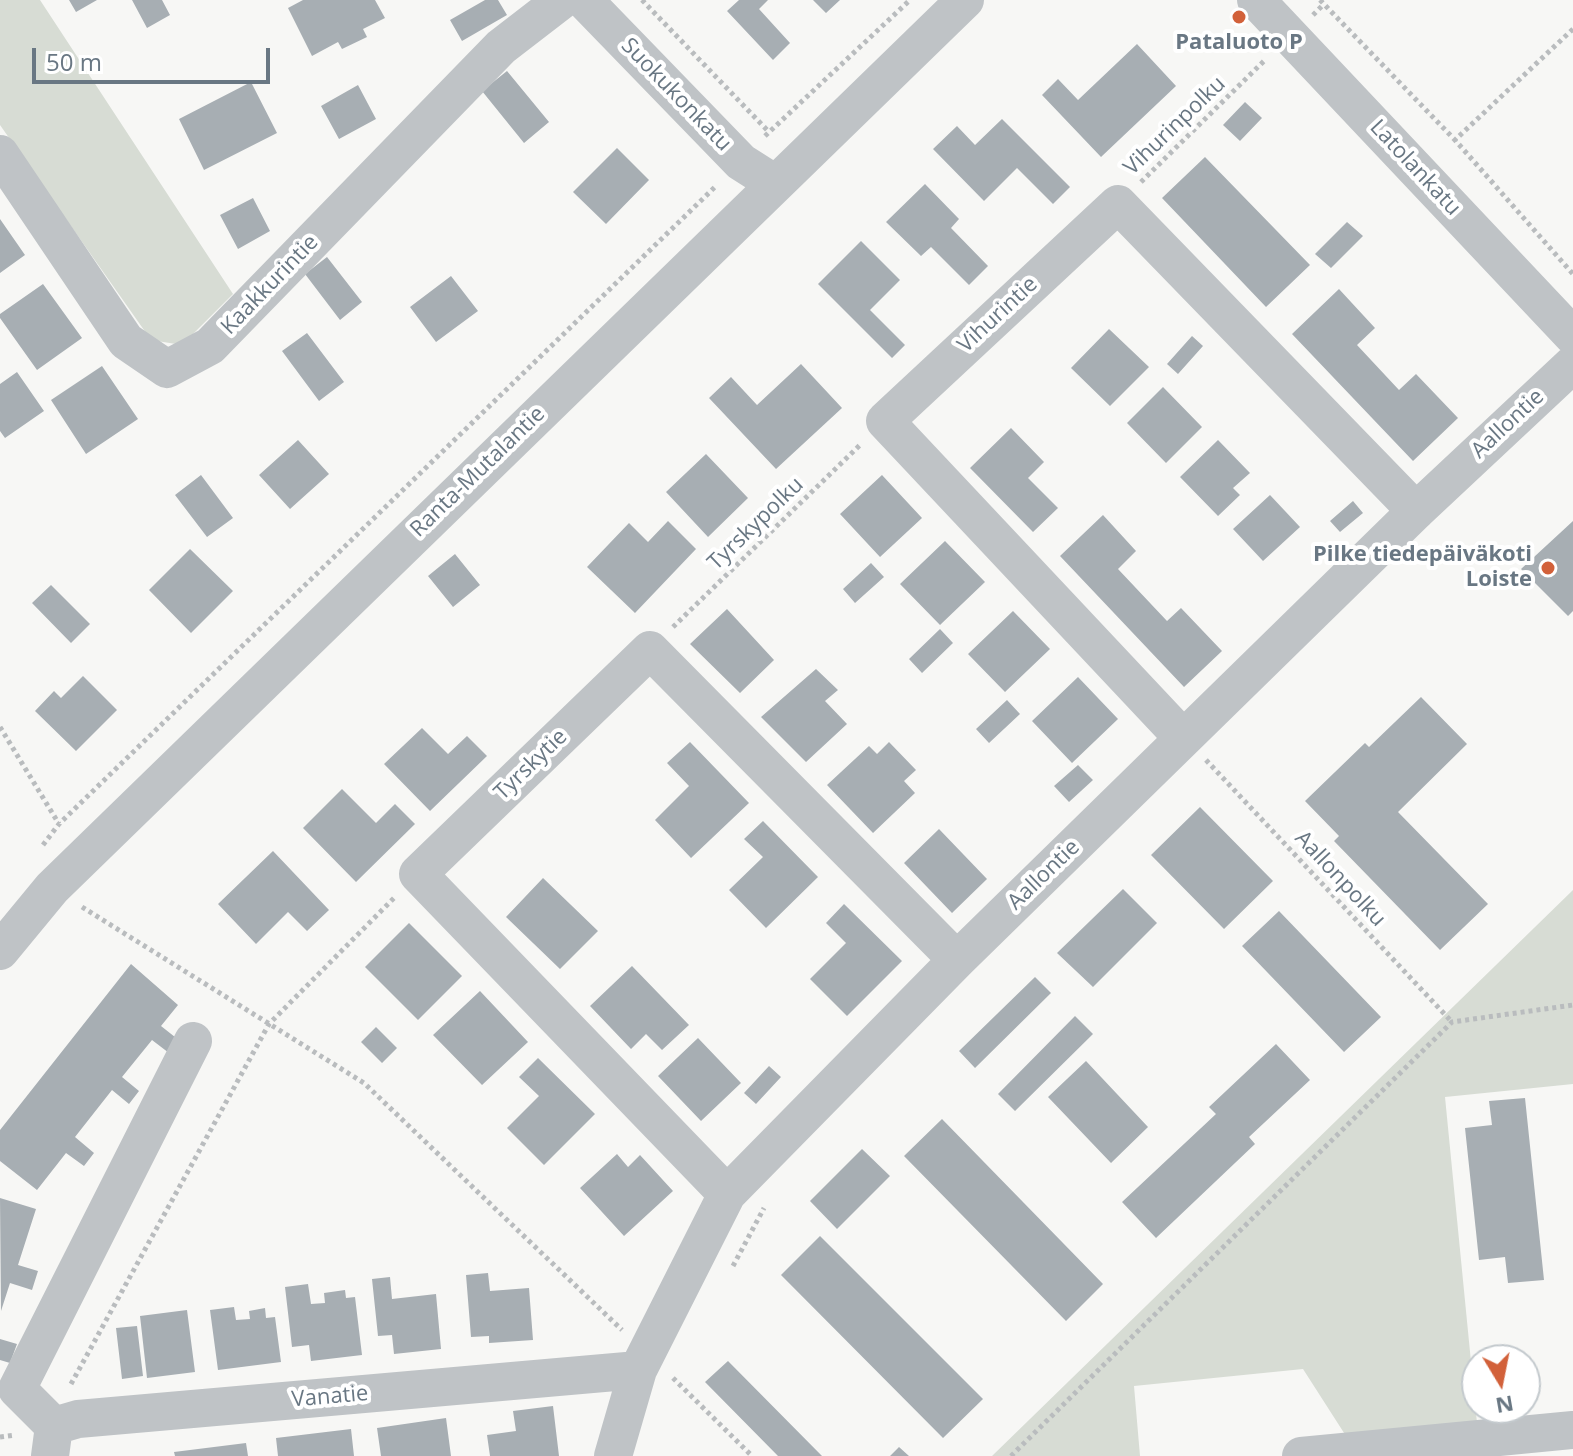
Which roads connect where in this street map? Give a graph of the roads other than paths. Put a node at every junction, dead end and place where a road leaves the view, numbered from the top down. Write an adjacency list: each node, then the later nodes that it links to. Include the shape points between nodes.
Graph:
1 (562, 0): 5 (street, Kaakkurintie, via 501,47 210,346 167,369 126,341)
2 (584, 0): 6 (street, Suokukonkatu, via 741,162)
3 (965, 0): 6 (street, Ranta-Mutalantie)
4 (1256, 0): 7 (street, Latolankatu)
5 (0, 154)
6 (774, 183): 11 (street, Ranta-Mutalantie, via 52,888)
7 (1573, 336)
8 (1573, 364): 9 (street, Aallontie)
9 (1416, 511): 10 (street, Aallontie); 10 (street, Vihurintie, via 1118,204 885,421)
10 (1199, 755): 12 (street, Aallontie)
11 (0, 951)
12 (957, 960): 14 (street, Aallontie); 14 (street, Tyrskytie, via 650,650 418,874)
13 (193, 1041): 17 (street, via 17,1389)
14 (727, 1194): 15 (street, Aallontie)
15 (659, 1367): 17 (street, Vanatie, via 78,1419); 18 (street, Aallontie)
16 (1573, 1430): 19 (street)
17 (52, 1441)
18 (613, 1456)
19 (1301, 1456)

